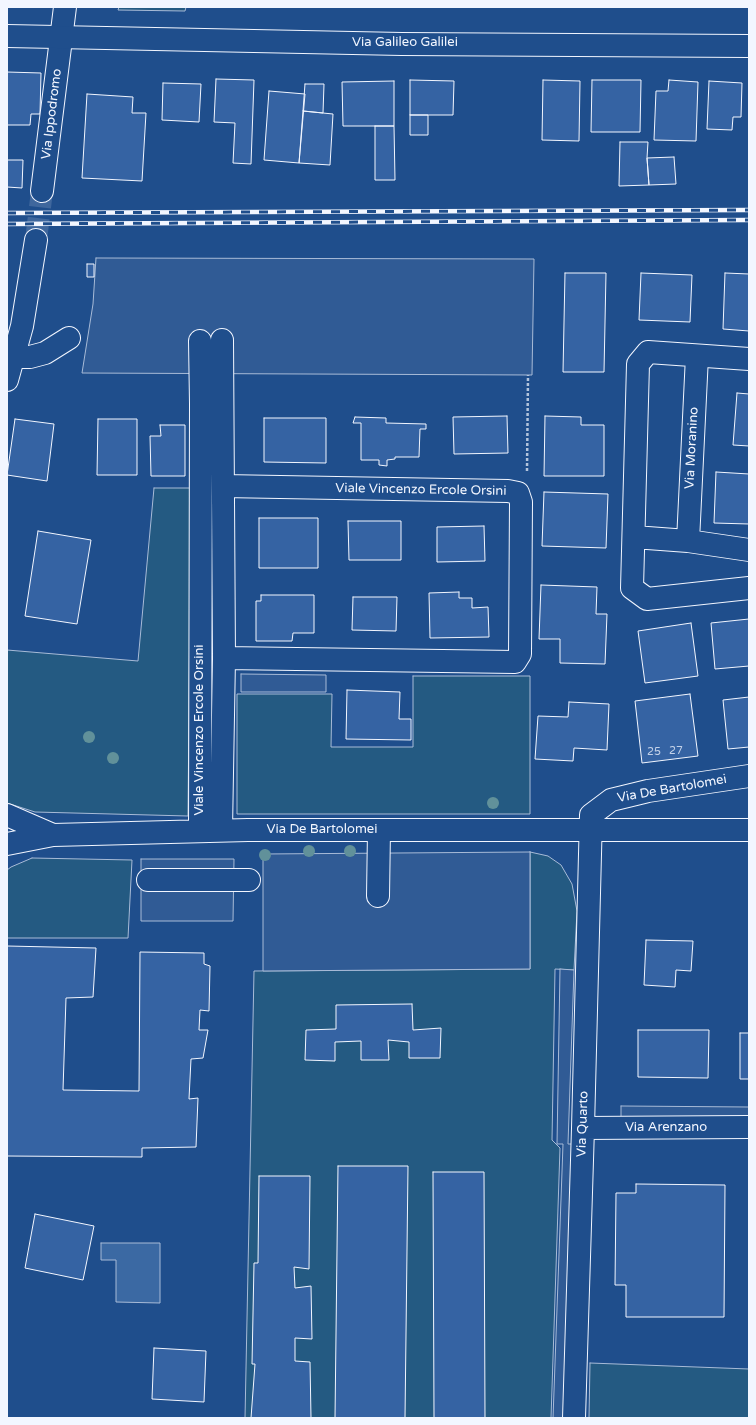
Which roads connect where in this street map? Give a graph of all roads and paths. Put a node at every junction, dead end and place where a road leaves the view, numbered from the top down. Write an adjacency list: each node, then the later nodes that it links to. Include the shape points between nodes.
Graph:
1 (65, 7): 3 (street)
2 (7, 36): 3 (street, Via Galileo Galilei)
3 (60, 38): 4 (street, Via Galileo Galilei, via 402,44); 5 (street, Via Ippodromo)
4 (749, 46)
5 (42, 191)
6 (36, 240): 11 (street, via 22,326)
7 (69, 338): 11 (street, via 46,353)
8 (200, 340): 27 (street, Viale Vincenzo Ercole Orsini)
9 (222, 340): 15 (street, Viale Vincenzo Ercole Orsini)
10 (697, 356): 12 (street); 17 (street, via 648,352 638,364); 18 (street, Via Moranino)
11 (14, 357): 14 (street)
12 (749, 359)
13 (528, 375): 16 (path, via 526,480)
14 (7, 380)
15 (223, 486): 16 (street, Viale Vincenzo Ercole Orsini); 21 (street, Viale Vincenzo Ercole Orsini)
16 (518, 493): 21 (street, Viale Vincenzo Ercole Orsini, via 521,502 520,654 516,662)
17 (634, 537): 18 (street); 20 (street, via 632,588 647,600)
18 (688, 540): 19 (street)
19 (749, 550)
20 (749, 588)
21 (224, 658): 27 (street, Viale Vincenzo Ercole Orsini)
22 (749, 776): 25 (street, Via De Bartolomei, via 648,791 611,800 591,816)
23 (7, 815): 28 (street, Via De Bartolomei)
24 (378, 830): 25 (street, Via De Bartolomei); 27 (street, Via De Bartolomei); 32 (street)
25 (590, 830): 26 (street, Via De Bartolomei); 34 (street, Via Quarto)
26 (749, 830)
27 (211, 831): 28 (street, Via De Bartolomei)
28 (53, 835): 29 (street, Via De Bartolomei)
29 (7, 844)
30 (148, 880): 31 (street)
31 (248, 880)
32 (378, 896)
33 (749, 1127): 34 (street, Via Arenzano)
34 (583, 1128): 35 (street, Via Quarto)
35 (574, 1418)

